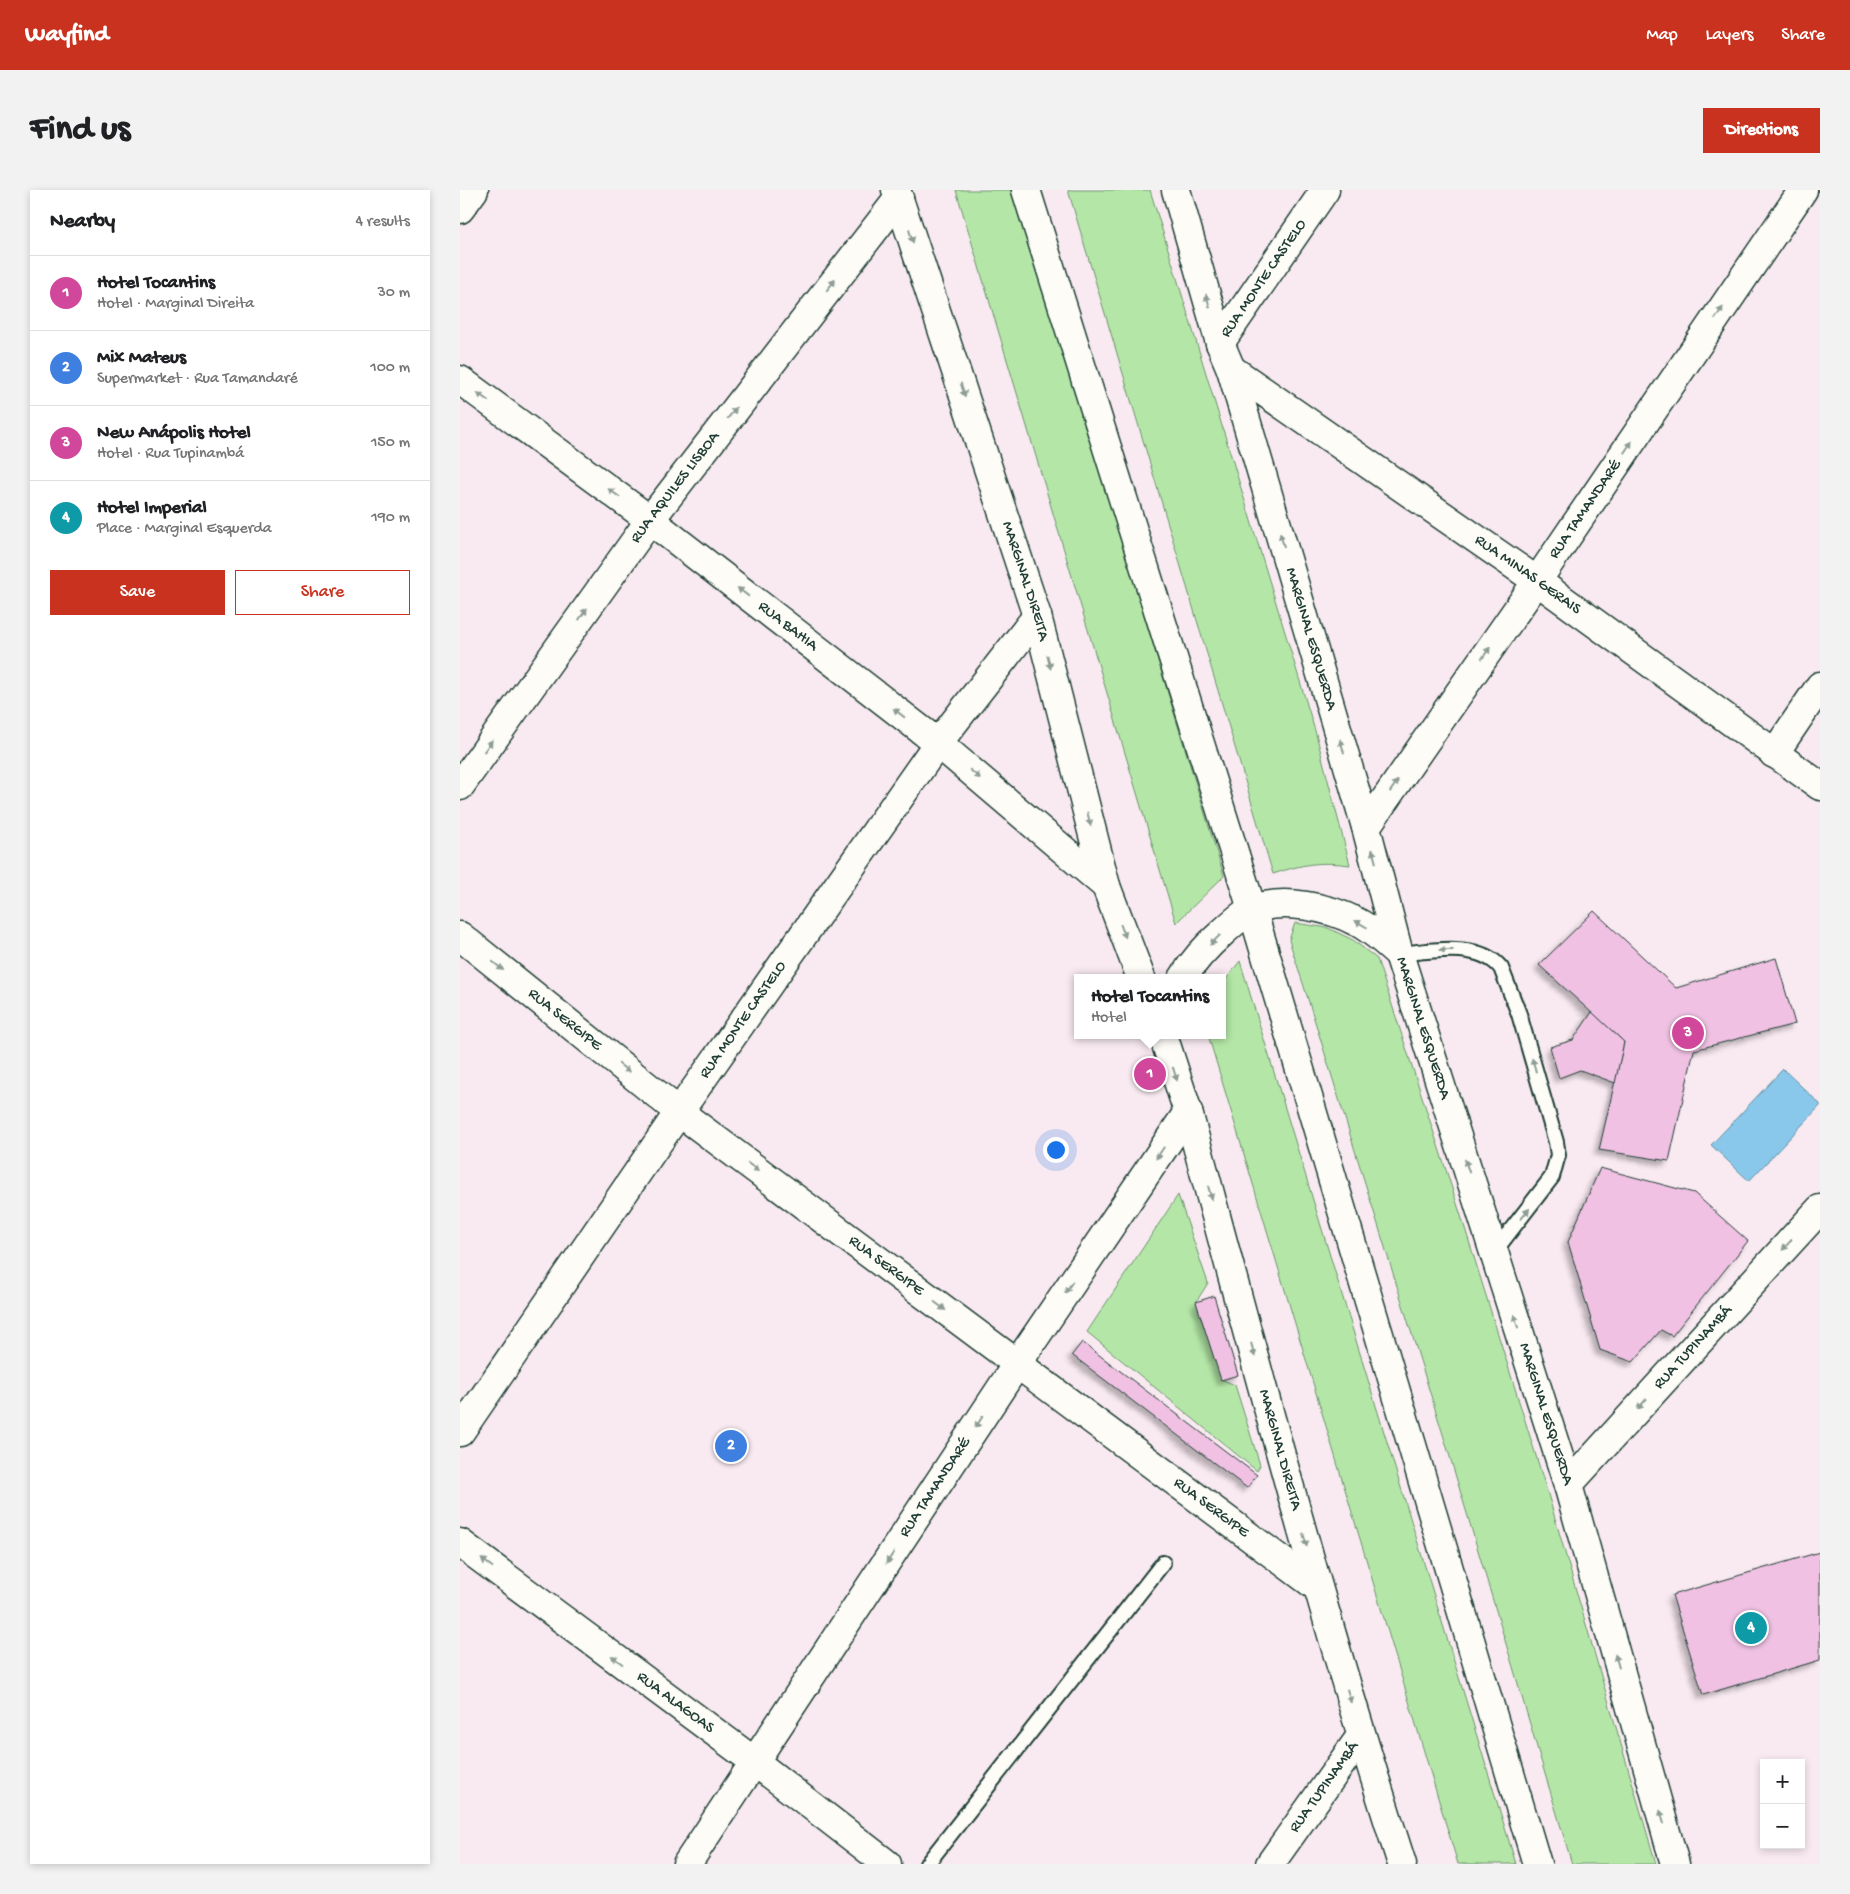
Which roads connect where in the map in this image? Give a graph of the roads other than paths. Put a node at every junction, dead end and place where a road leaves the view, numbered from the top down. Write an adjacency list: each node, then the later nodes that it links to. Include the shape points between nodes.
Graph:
1 (474, 190): 7 (main road)
2 (1026, 190): 21 (main road)
3 (1176, 190): 8 (main road, MARGINAL ESQUERDA, one-way to 3)
4 (1325, 190): 8 (main road, RUA MONTE CASTELO)
5 (1803, 190): 12 (main road, RUA TAMANDARÉ, one-way to 5)
6 (897, 194): 11 (main road, RUA AQUILES LISBOA, one-way to 6); 13 (main road, MARGINAL DIREITA, one-way to 13)
7 (460, 209)
8 (1220, 343): 9 (main road, MARGINAL ESQUERDA)
9 (1231, 369): 12 (main road, RUA MINAS GERAIS); 19 (main road, MARGINAL ESQUERDA, one-way to 9)
10 (460, 380): 11 (main road, RUA BAHIA, one-way to 10)
11 (650, 520): 15 (main road, RUA BAHIA, one-way to 11); 17 (main road, RUA AQUILES LISBOA, one-way to 11)
12 (1537, 581): 16 (main road, RUA MINAS GERAIS); 19 (main road, RUA TAMANDARÉ, one-way to 12)
13 (1038, 616): 15 (main road, RUA MONTE CASTELO); 20 (main road, MARGINAL DIREITA, one-way to 20)
14 (1820, 686): 16 (main road)
15 (938, 743): 20 (main road, RUA BAHIA, one-way to 20); 27 (main road, RUA MONTE CASTELO)
16 (1774, 754): 18 (main road, RUA MINAS GERAIS)
17 (460, 786)
18 (1820, 786)
19 (1366, 826): 23 (main road, MARGINAL ESQUERDA, one-way to 19)
20 (1106, 886): 24 (main road, MARGINAL DIREITA, one-way to 24)
21 (1252, 909): 23 (main road, one-way to 21, via 1357,921 1331,912 1278,903); 25 (main road, one-way to 25, via 1217,937); 44 (main road)
22 (460, 936): 27 (main road, RUA SERGIPE, one-way to 27)
23 (1400, 954): 30 (main road, MARGINAL ESQUERDA, one-way to 23); 30 (lane, one-way to 23, via 1552,1177 1558,1155 1519,1014 1501,968 1488,956 1442,950)
24 (1140, 974)
25 (1187, 974)
26 (1164, 1039): 28 (main road, MARGINAL DIREITA, one-way to 28)
27 (679, 1112): 31 (main road, RUA SERGIPE, one-way to 31); 32 (main road, RUA MONTE CASTELO)
28 (1188, 1112): 31 (main road, RUA TAMANDARÉ, one-way to 31); 36 (main road, MARGINAL DIREITA, one-way to 36)
29 (1820, 1209): 33 (main road, RUA TUPINAMBÁ, one-way to 33)
30 (1494, 1252): 33 (main road, MARGINAL ESQUERDA, one-way to 30)
31 (1017, 1364): 36 (main road, RUA SERGIPE); 38 (main road, RUA TAMANDARÉ, one-way to 38)
32 (460, 1432)
33 (1568, 1485): 45 (main road, MARGINAL ESQUERDA, one-way to 33)
34 (460, 1543): 38 (main road, RUA ALAGOAS, one-way to 34)
35 (1163, 1563): 41 (lane)
36 (1317, 1587): 37 (main road, MARGINAL DIREITA, one-way to 37)
37 (1361, 1736): 42 (main road, RUA TUPINAMBÁ); 43 (main road, MARGINAL DIREITA)
38 (755, 1762): 39 (main road, RUA TAMANDARÉ); 40 (main road, RUA ALAGOAS)
39 (687, 1864)
40 (887, 1864)
41 (927, 1864)
42 (1270, 1864)
43 (1402, 1864)
44 (1536, 1864)
45 (1675, 1864)

